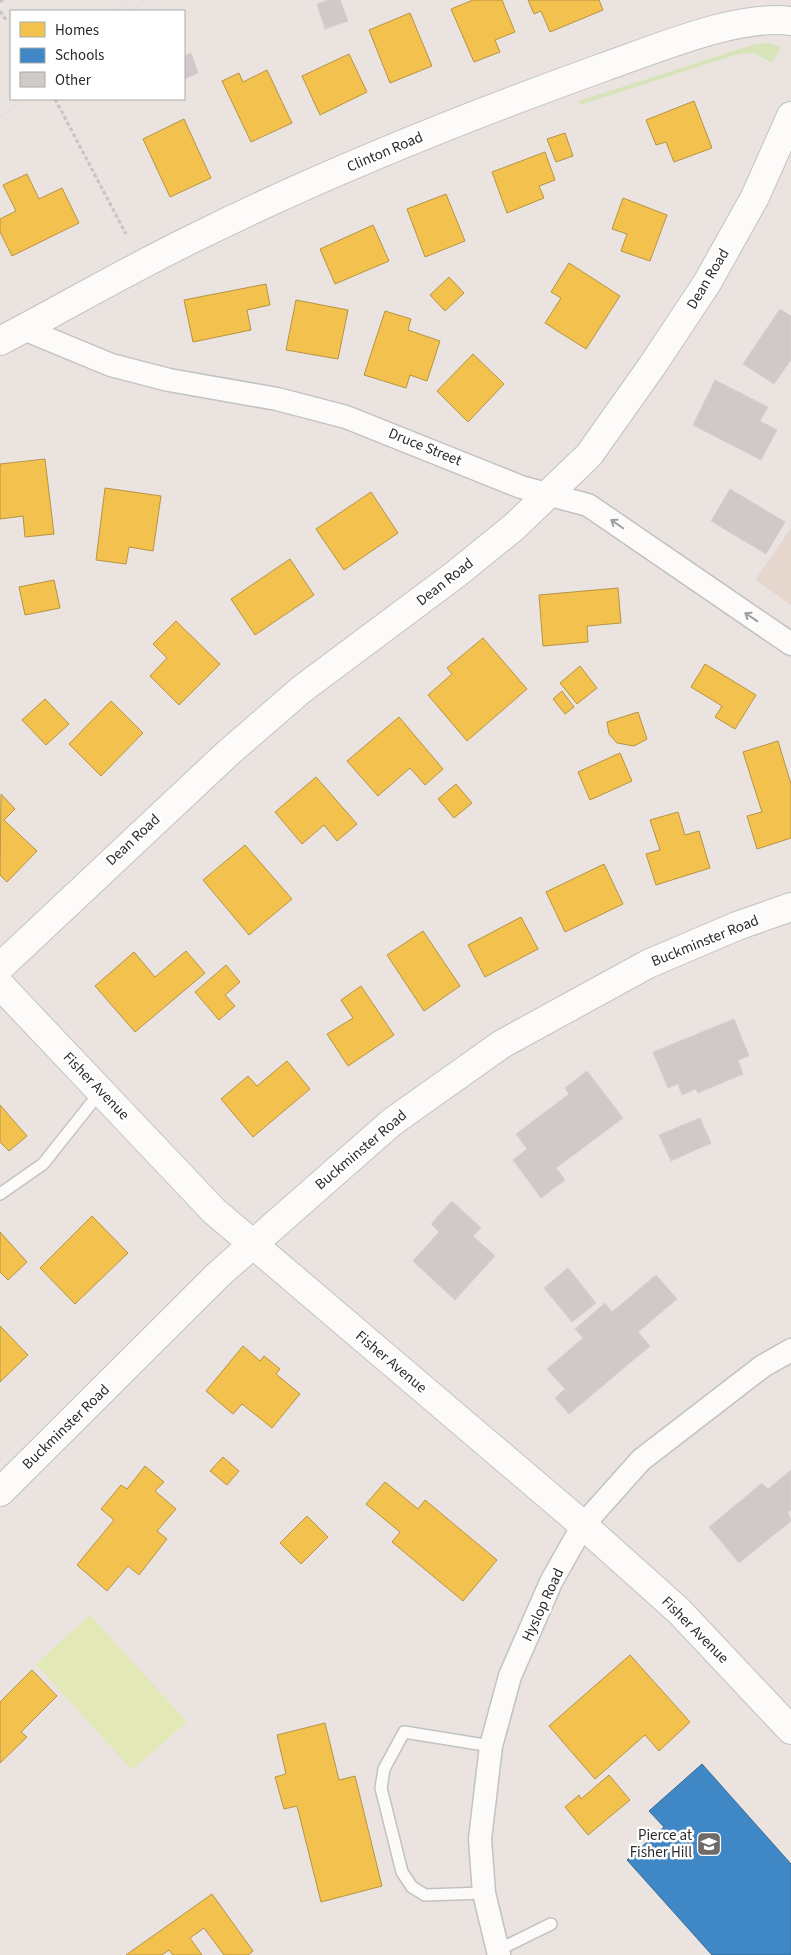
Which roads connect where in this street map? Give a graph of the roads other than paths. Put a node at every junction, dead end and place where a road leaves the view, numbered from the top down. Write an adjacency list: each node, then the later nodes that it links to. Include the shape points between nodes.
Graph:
1 (791, 21): 3 (street, Clinton Road, via 760,21 698,35 542,89 415,138 193,238)
2 (791, 116): 5 (street, Dean Road, via 755,197 702,291 593,450)
3 (24, 328): 4 (street, Clinton Road); 5 (street, Druce Street, via 111,365 169,380 277,399 346,417 521,487)
4 (0, 341)
5 (550, 495): 6 (street, Druce Street, one-way to 5, via 598,511 584,503); 8 (street, Dean Road, via 456,574 279,708 203,775)
6 (791, 644)
7 (791, 907): 12 (street, Buckminster Road, via 648,964 502,1044 392,1122)
8 (0, 967)
9 (0, 985): 10 (street, Fisher Avenue)
10 (101, 1091): 11 (lane, via 43,1164); 12 (street, Fisher Avenue, via 203,1200)
11 (0, 1194)
12 (252, 1244): 14 (street, Buckminster Road); 15 (street, Fisher Avenue)
13 (791, 1350): 15 (street, Hyslop Road, via 763,1366 641,1460)
14 (0, 1492)
15 (582, 1525): 16 (street, Fisher Avenue, via 690,1622); 17 (street, Hyslop Road, via 551,1582 510,1676)
16 (791, 1730)
17 (491, 1746): 18 (street, Hyslop Road, via 480,1839); 18 (lane, via 404,1732 384,1769 381,1788 402,1872 412,1887 425,1895)
18 (484, 1894): 20 (street, Hyslop Road)
19 (551, 1924): 20 (lane)
20 (499, 1952)

